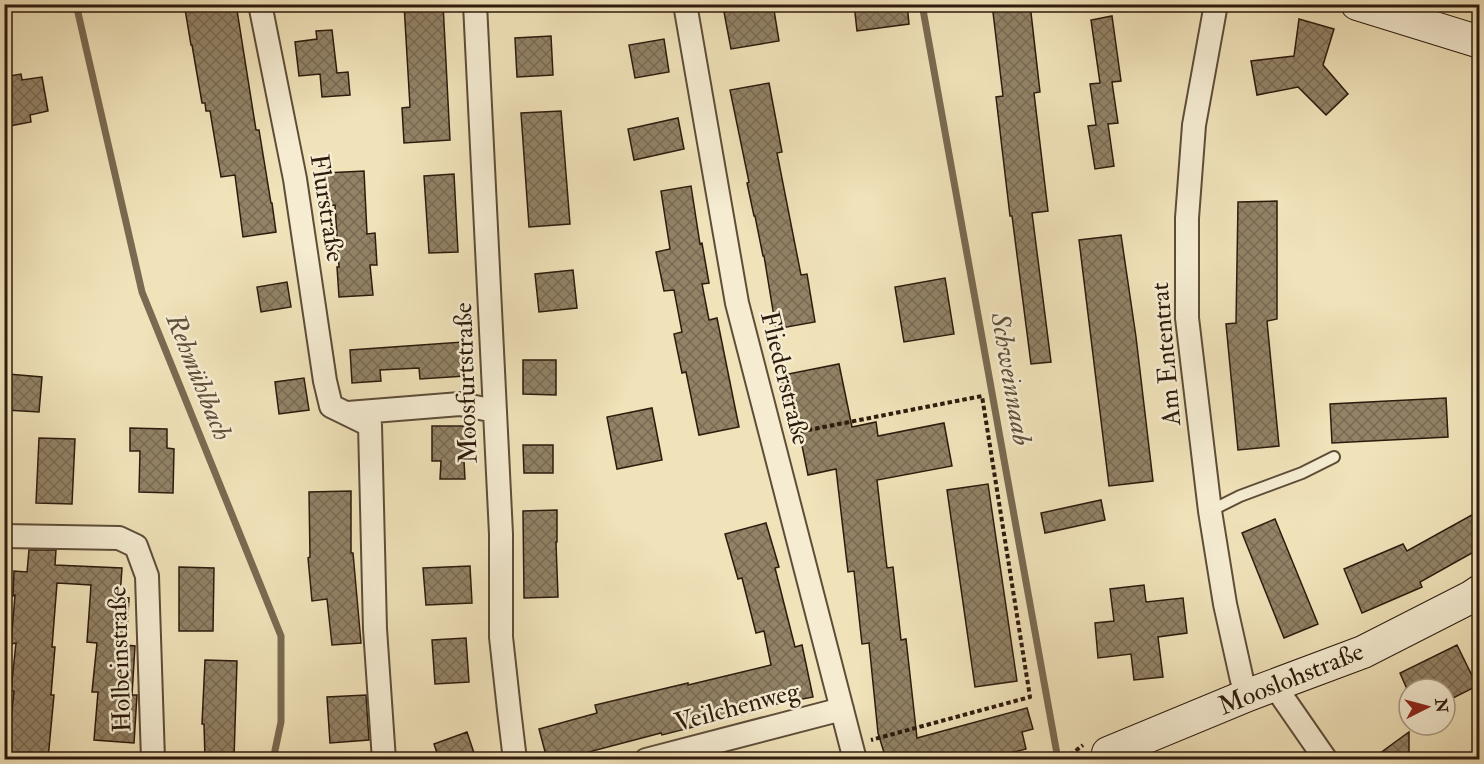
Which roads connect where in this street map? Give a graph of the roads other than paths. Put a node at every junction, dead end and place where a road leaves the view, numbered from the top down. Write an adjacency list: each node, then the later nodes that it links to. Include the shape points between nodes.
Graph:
1 (260, 4): 8 (street, Flurstraße, via 295,179 325,381 331,406)
2 (475, 4): 7 (street, Moosfurtstraße)
3 (686, 4): 14 (street, Fliederstraße, via 737,303)
4 (1216, 4): 10 (street, Am Ententrat, via 1194,126 1187,218 1187,318)
5 (1357, 4): 6 (street)
6 (1479, 42)
7 (495, 411): 8 (street, via 460,404); 19 (street, Moosfurtstraße, via 501,637)
8 (344, 413): 18 (street, Flurstraße, via 370,425 375,628)
9 (1334, 457): 10 (lane)
10 (1210, 511): 13 (street, Am Ententrat, via 1240,676 1245,692)
11 (4, 536): 17 (street, Holbeinstraße, via 119,538 136,546 147,576)
12 (1479, 591): 13 (street, Mooslohstraße, via 1363,652)
13 (1261, 690): 16 (street, Mooslohstraße); 21 (street, Am Ententrat)
14 (842, 709): 15 (street, Fliederstraße); 20 (street, Veilchenweg)
15 (853, 752)
16 (1097, 753)
17 (153, 759)
18 (384, 759)
19 (515, 759)
20 (646, 759)
21 (1326, 759)

